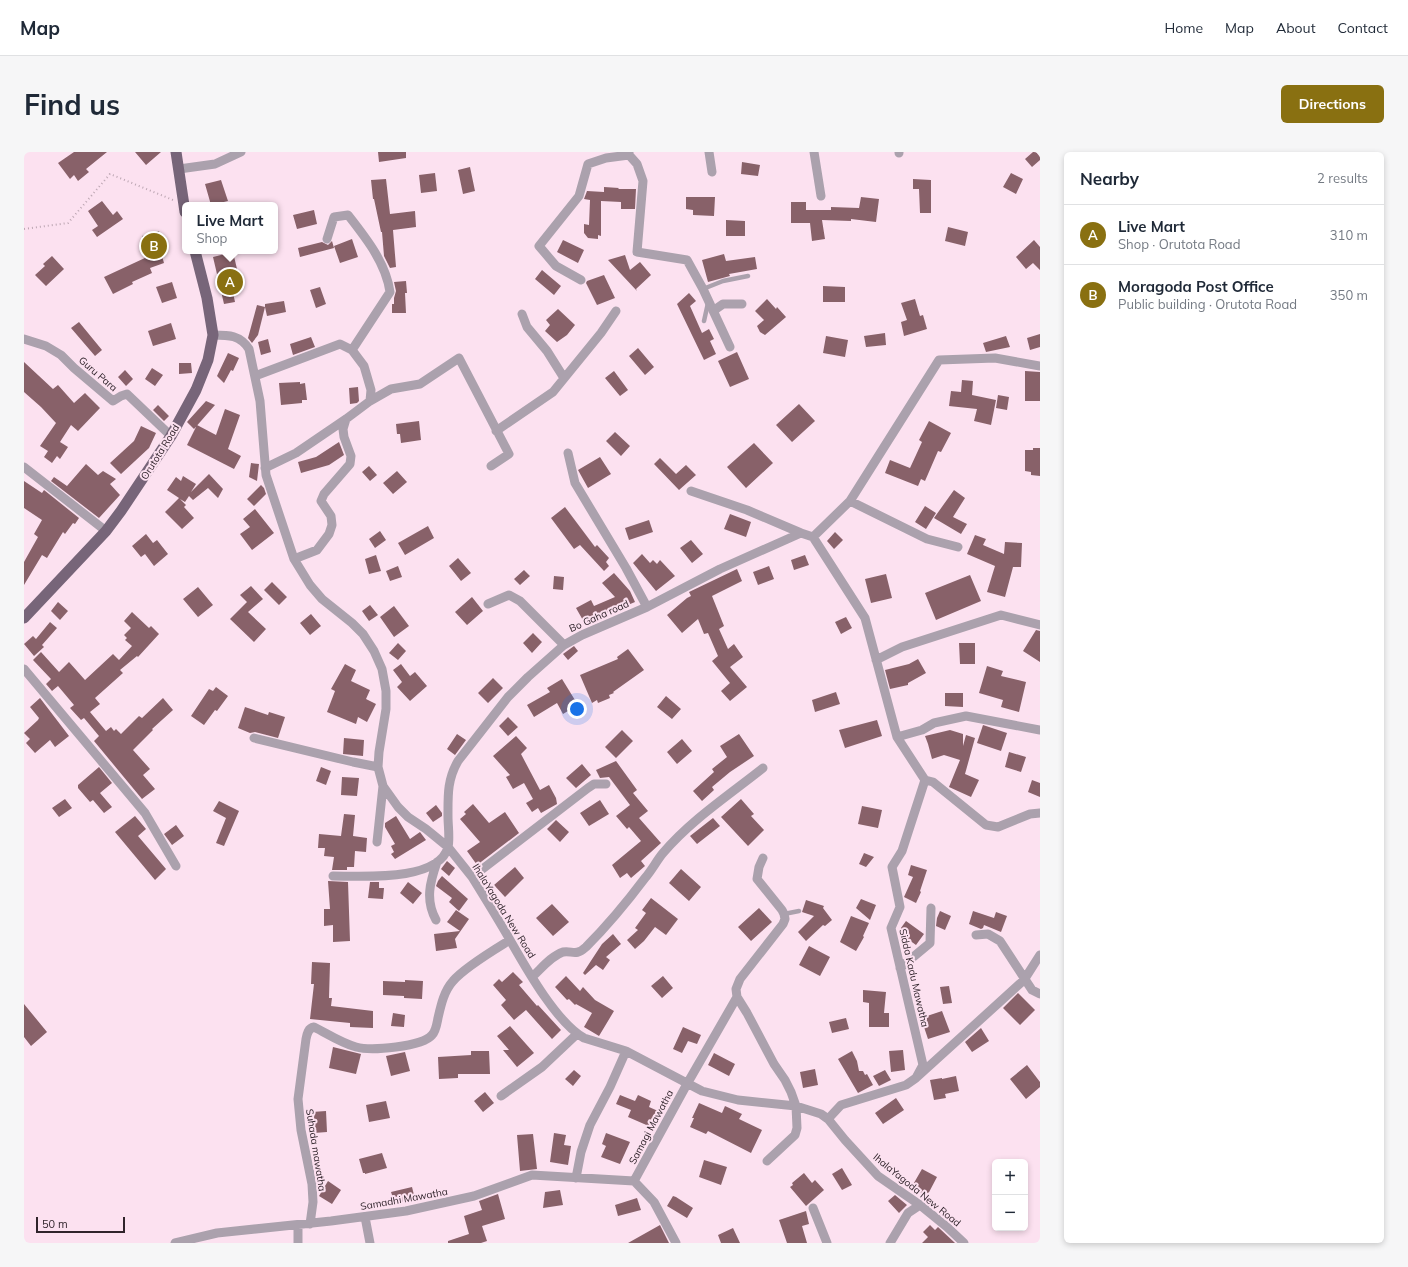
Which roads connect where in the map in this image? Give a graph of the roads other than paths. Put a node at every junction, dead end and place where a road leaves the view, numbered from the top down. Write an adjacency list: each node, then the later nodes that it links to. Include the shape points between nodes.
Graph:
1 (176, 152): 6 (main road)
2 (241, 152): 6 (street, via 215,164)
3 (709, 152): 7 (street)
4 (814, 152): 8 (street)
5 (629, 154): 13 (street, via 588,164 579,196 539,246 556,266); 14 (street, via 637,164 643,181 637,252 687,260)
6 (179, 169): 9 (main road)
7 (712, 172)
8 (821, 196)
9 (183, 202)
10 (327, 239): 24 (street, via 334,217 348,216 371,245 388,280 390,292)
11 (196, 254): 21 (main road, Orutota Road)
12 (748, 276): 14 (lane, via 723,281)
13 (581, 280)
14 (703, 289): 15 (street)
15 (709, 302): 18 (street); 20 (lane)
16 (742, 304): 18 (street, via 723,304)
17 (616, 311): 27 (street)
18 (713, 311): 23 (street)
19 (522, 314): 27 (street, via 527,327 547,351)
20 (704, 321)
21 (213, 335): 26 (street, IhalaYagoda New Road, via 236,336 246,344); 31 (main road, Orutota Road, via 208,360 196,390)
22 (24, 339): 31 (street, Guru Para, via 46,346 61,355 113,401 127,394)
23 (730, 348)
24 (352, 350): 26 (street, via 340,344); 28 (street, via 364,366 371,390)
25 (1040, 366): 37 (street, via 995,358 939,360)
26 (255, 376): 35 (street, IhalaYagoda New Road, via 260,401)
27 (564, 378): 30 (street, via 553,392)
28 (370, 401): 29 (street); 30 (street, via 391,389 420,384 459,358)
29 (346, 419): 35 (street, via 296,453); 42 (street, via 343,429 351,456 350,464 321,501 331,516 329,534 317,550)
30 (496, 431): 33 (street, via 508,454)
31 (171, 436): 38 (main road, Orutota Road)
32 (568, 453): 44 (street, via 575,483)
33 (491, 466)
34 (24, 467): 38 (street)
35 (265, 468): 42 (street, IhalaYagoda New Road)
36 (691, 491): 39 (street, via 747,510)
37 (850, 501): 40 (street); 41 (street, via 927,540)
38 (106, 531): 45 (main road, Orutota Road)
39 (801, 533): 40 (street); 44 (street, Bo Gaha road, via 720,569)
40 (813, 537): 48 (street, via 865,618)
41 (958, 547)
42 (294, 559): 53 (street, IhalaYagoda New Road, via 322,599 363,634 382,669 386,709)
43 (488, 604): 47 (street, via 509,595 520,601)
44 (647, 607): 47 (street, Bo Gaha road)
45 (25, 616)
46 (1040, 625): 48 (street, via 1001,615 902,647)
47 (564, 645): 60 (street, Bo Gaha road, via 508,697 452,770 448,793)
48 (876, 660): 51 (street)
49 (24, 669): 63 (street, via 145,813)
50 (1040, 730): 51 (street, via 966,716 934,723 922,730)
51 (897, 737): 55 (street)
52 (254, 738): 53 (street)
53 (378, 768): 57 (street, IhalaYagoda New Road)
54 (763, 768): 74 (street, via 678,836 584,949 558,955)
55 (925, 780): 58 (street, via 933,782 986,825 998,827 1030,814); 73 (street, Sidda Kadu Mawatha, via 902,851 892,867 900,907 890,928)
56 (606, 784): 65 (street, via 594,784 588,788)
57 (383, 786): 59 (street); 60 (street, IhalaYagoda New Road, via 408,817)
58 (1040, 813)
59 (377, 842)
60 (448, 848): 62 (street); 65 (street, IhalaYagoda New Road)
61 (763, 858): 68 (street, via 757,879)
62 (438, 862): 64 (street, via 425,869 403,875); 69 (street, via 431,878 429,892)
63 (176, 866)
64 (333, 876)
65 (472, 877): 71 (street, IhalaYagoda New Road)
66 (930, 908): 73 (street, via 930,943)
67 (798, 911): 68 (lane)
68 (784, 914): 77 (street, Samagi Mawatha, via 783,924 740,979 736,989)
69 (436, 920)
70 (976, 935): 75 (street, via 988,934 1000,941)
71 (510, 940): 74 (street, IhalaYagoda New Road); 91 (street, Suhada mawatha, via 453,980 446,990 433,1034 422,1042 366,1049 355,1047 314,1027 308,1031 298,1099 300,1130 312,1184)
72 (1040, 955): 75 (street)
73 (900, 968): 80 (street, Sidda Kadu Mawatha, via 923,1065)
74 (532, 977): 78 (street, IhalaYagoda New Road, via 553,1007)
75 (1024, 980): 76 (street, via 1032,990); 80 (street)
76 (1040, 994)
77 (737, 997): 81 (street, Samagi Mawatha); 83 (street, via 767,1054 785,1080)
78 (577, 1034): 79 (street, IhalaYagoda New Road); 82 (street, via 542,1067)
79 (626, 1051): 81 (street, IhalaYagoda New Road); 86 (street, via 590,1125)
80 (916, 1078): 84 (street, via 906,1085 841,1105)
81 (687, 1084): 83 (street, IhalaYagoda New Road, via 702,1091 738,1100); 87 (street, Samagi Mawatha)
82 (501, 1096)
83 (796, 1106): 84 (street, IhalaYagoda New Road); 85 (street, via 795,1135)
84 (828, 1119): 88 (street, IhalaYagoda New Road, via 878,1176)
85 (767, 1161)
86 (576, 1178): 87 (street, Samadhi Mawatha); 90 (street, Samadhi Mawatha, via 532,1175 474,1196)
87 (634, 1181): 96 (street, via 654,1202)
88 (920, 1205): 98 (street, via 908,1213); 99 (street, IhalaYagoda New Road)
89 (813, 1208): 97 (street)
90 (365, 1217): 91 (street, Samadhi Mawatha); 95 (street)
91 (310, 1224): 92 (street, Samadhi Mawatha)
92 (298, 1225): 93 (street, Samadhi Mawatha, via 217,1233); 94 (street)
93 (175, 1243)
94 (298, 1243)
95 (370, 1243)
96 (676, 1243)
97 (827, 1243)
98 (890, 1243)
99 (964, 1243)

